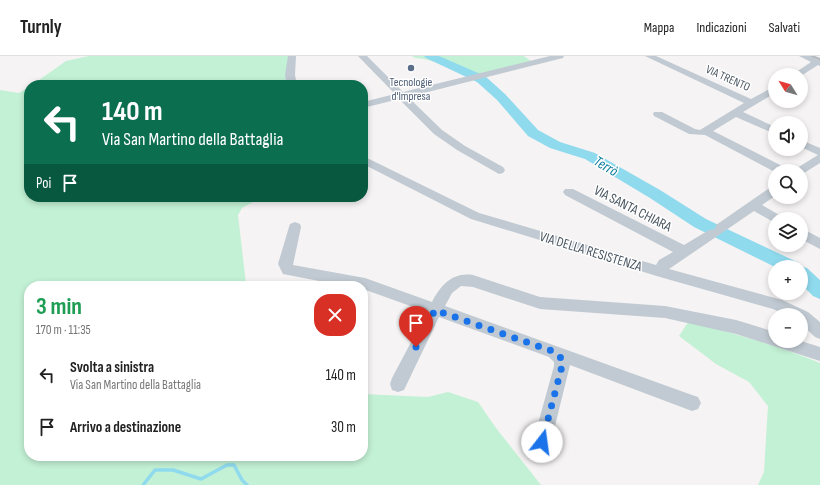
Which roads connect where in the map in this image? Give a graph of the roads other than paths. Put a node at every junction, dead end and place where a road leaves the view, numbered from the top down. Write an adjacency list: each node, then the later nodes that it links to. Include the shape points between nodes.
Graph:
1 (292, 56): 8 (street)
2 (362, 56): 10 (street)
3 (559, 56): 10 (street)
4 (649, 56): 11 (street, VIA TRENTO)
5 (803, 56): 6 (street)
6 (819, 60): 7 (street)
7 (807, 68)
8 (291, 80)
9 (768, 93): 11 (street)
10 (401, 95): 12 (street); 23 (street, via 445,138)
11 (752, 103): 13 (street)
12 (368, 104)
13 (736, 113): 15 (street); 16 (street)
14 (658, 114): 16 (street, via 696,133)
15 (768, 128)
16 (705, 131): 21 (street)
17 (808, 146): 18 (street)
18 (820, 152)
19 (820, 158): 22 (street)
20 (368, 163): 32 (street, VIA DELLA RESISTENZA, via 474,216)
21 (769, 164)
22 (808, 166)
23 (499, 170)
24 (569, 192): 31 (street, VIA SANTA CHIARA)
25 (768, 195): 26 (street)
26 (753, 205): 27 (street); 31 (street)
27 (768, 214)
28 (295, 228): 33 (street, via 285,264 288,270)
29 (808, 237): 30 (street)
30 (820, 244)
31 (684, 251): 32 (street, via 663,265)
32 (660, 272): 36 (street, VIA DELLA RESISTENZA, via 781,305 807,319)
33 (348, 281)
34 (368, 285): 35 (street)
35 (435, 310): 37 (street, via 445,291 452,284 470,280 540,303 665,312 736,326); 39 (street); 41 (street)
36 (820, 332)
37 (768, 337)
38 (802, 348): 40 (street)
39 (555, 352): 42 (street); 43 (street, via 562,359 562,366)
40 (820, 354)
41 (398, 384)
42 (692, 403)
43 (542, 442)

